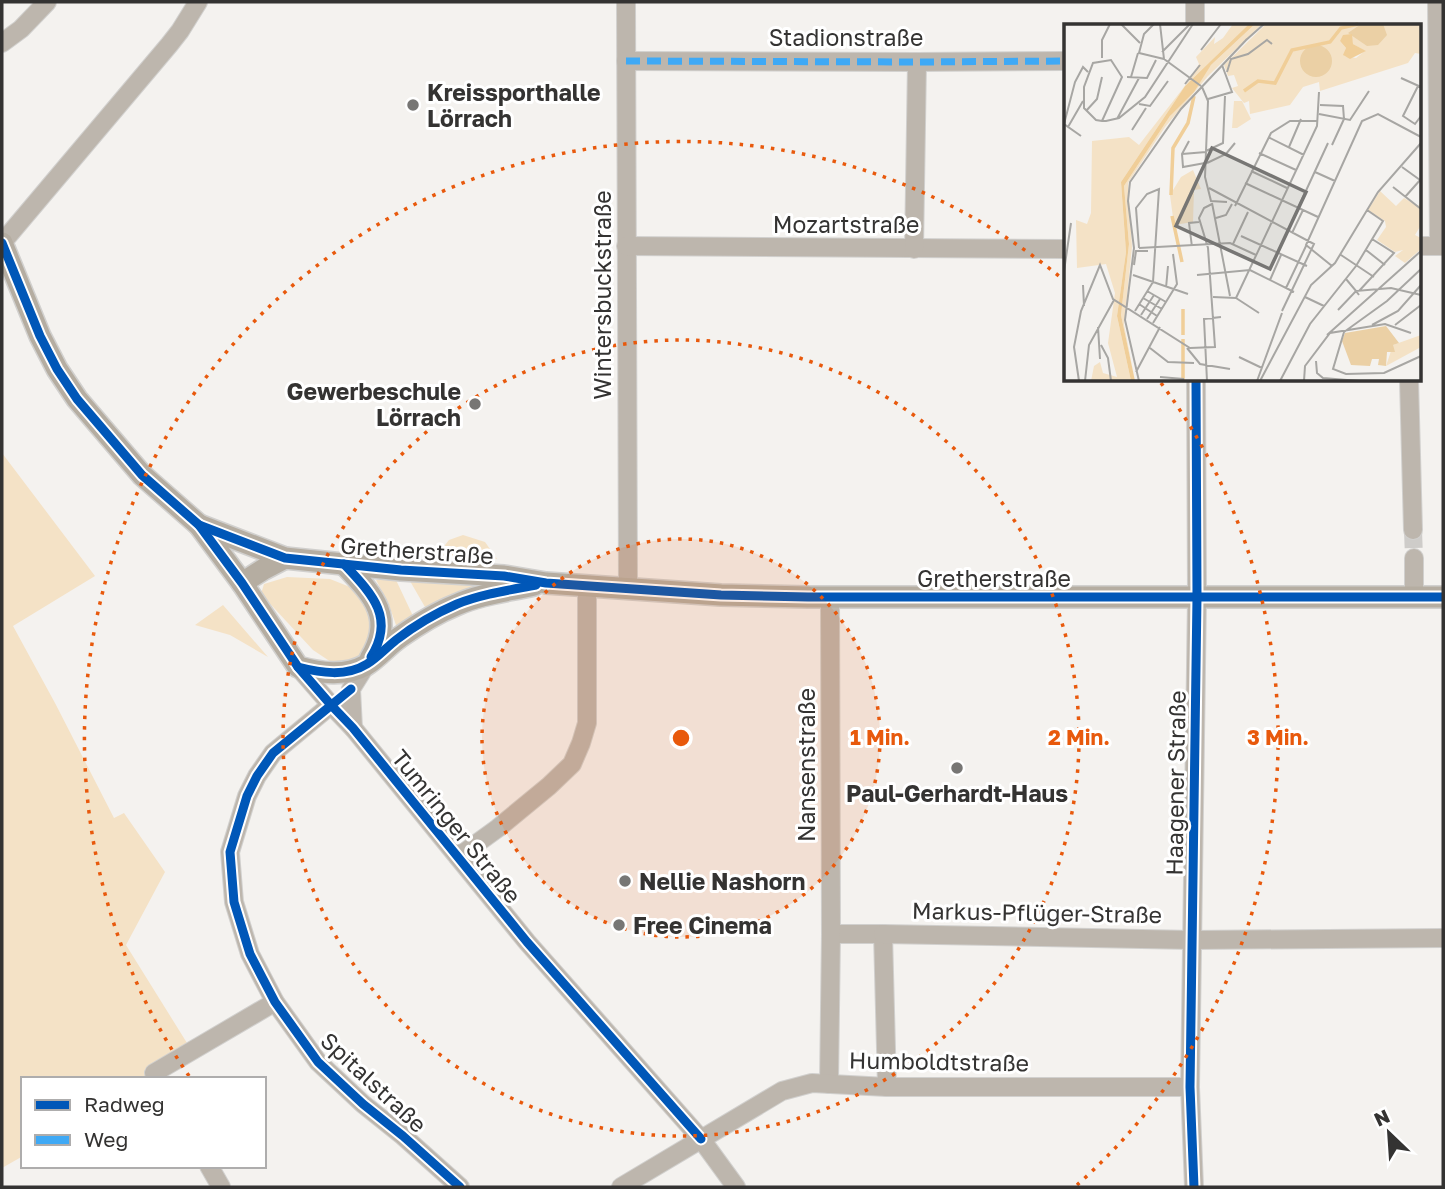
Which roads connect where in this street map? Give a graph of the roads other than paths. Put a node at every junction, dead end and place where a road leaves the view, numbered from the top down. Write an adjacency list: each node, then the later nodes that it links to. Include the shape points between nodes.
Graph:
1 (47, 2): 7 (street)
2 (198, 2): 11 (street, via 169,45)
3 (626, 2): 8 (street, Wintersbuckstraße)
4 (1195, 2): 6 (street)
5 (1437, 2): 14 (street)
6 (1195, 24)
7 (2, 43)
8 (626, 61): 10 (street, Stadionstraße); 12 (street, Wintersbuckstraße)
9 (1064, 61): 10 (street, Stadionstraße)
10 (917, 62): 15 (street)
11 (2, 243): 19 (main road, Tumringer Straße, via 40,337 77,399 142,475)
12 (626, 246): 15 (street, Mozartstraße); 27 (street, Wintersbuckstraße)
13 (1420, 246): 14 (street)
14 (1441, 246)
15 (914, 249): 16 (street, Mozartstraße)
16 (1064, 249)
17 (1196, 382): 29 (street, Haagener Straße)
18 (1409, 382): 20 (street)
19 (199, 525): 21 (main road, Tumringer Straße); 24 (main road, Tumringer Straße)
20 (1413, 530)
21 (285, 558): 23 (main road, Gretherstraße); 24 (main road)
22 (1413, 558): 30 (street)
23 (344, 564): 25 (main road, Gretherstraße); 32 (main road, via 370,592 381,621 376,649)
24 (243, 583): 33 (main road, Tumringer Straße)
25 (546, 583): 26 (main road, Gretherstraße); 32 (main road, Gretherstraße, via 456,605 398,638)
26 (587, 585): 27 (main road, Gretherstraße); 36 (street, via 587,723 572,764)
27 (628, 587): 28 (main road, Gretherstraße)
28 (830, 597): 29 (main road, Gretherstraße); 37 (street, Nansenstraße)
29 (1197, 597): 30 (main road, Gretherstraße); 40 (street, Haagener Straße)
30 (1414, 597): 31 (main road, Gretherstraße)
31 (1443, 597)
32 (366, 665): 33 (main road, Gretherstraße, via 337,673); 35 (street, via 351,689)
33 (298, 667): 34 (street, Tumringer Straße)
34 (331, 705): 35 (street, Tumringer Straße); 41 (street, Spitalstraße, via 273,753 257,776 230,852 234,902 250,954)
35 (353, 728): 36 (street, Tumringer Straße)
36 (458, 857): 46 (street, Tumringer Straße)
37 (831, 934): 38 (street); 43 (street, Nansenstraße)
38 (883, 934): 40 (street, Markus-Pflüger-Straße); 44 (street)
39 (1443, 938): 40 (street, Markus-Pflüger-Straße)
40 (1192, 940): 45 (street, Haagener Straße)
41 (275, 1002): 42 (street, via 154,1073); 49 (street, Spitalstraße, via 318,1062)
42 (157, 1077)
43 (829, 1084): 44 (street, Humboldtstraße); 46 (street, Humboldtstraße, via 811,1083 782,1091)
44 (887, 1087): 45 (street, Humboldtstraße)
45 (1190, 1087): 52 (street, Haagener Straße)
46 (701, 1139): 50 (street, Humboldtstraße); 51 (street, Tumringer Straße)
47 (210, 1168): 48 (street)
48 (221, 1187)
49 (460, 1187)
50 (621, 1187)
51 (736, 1187)
52 (1194, 1187)

